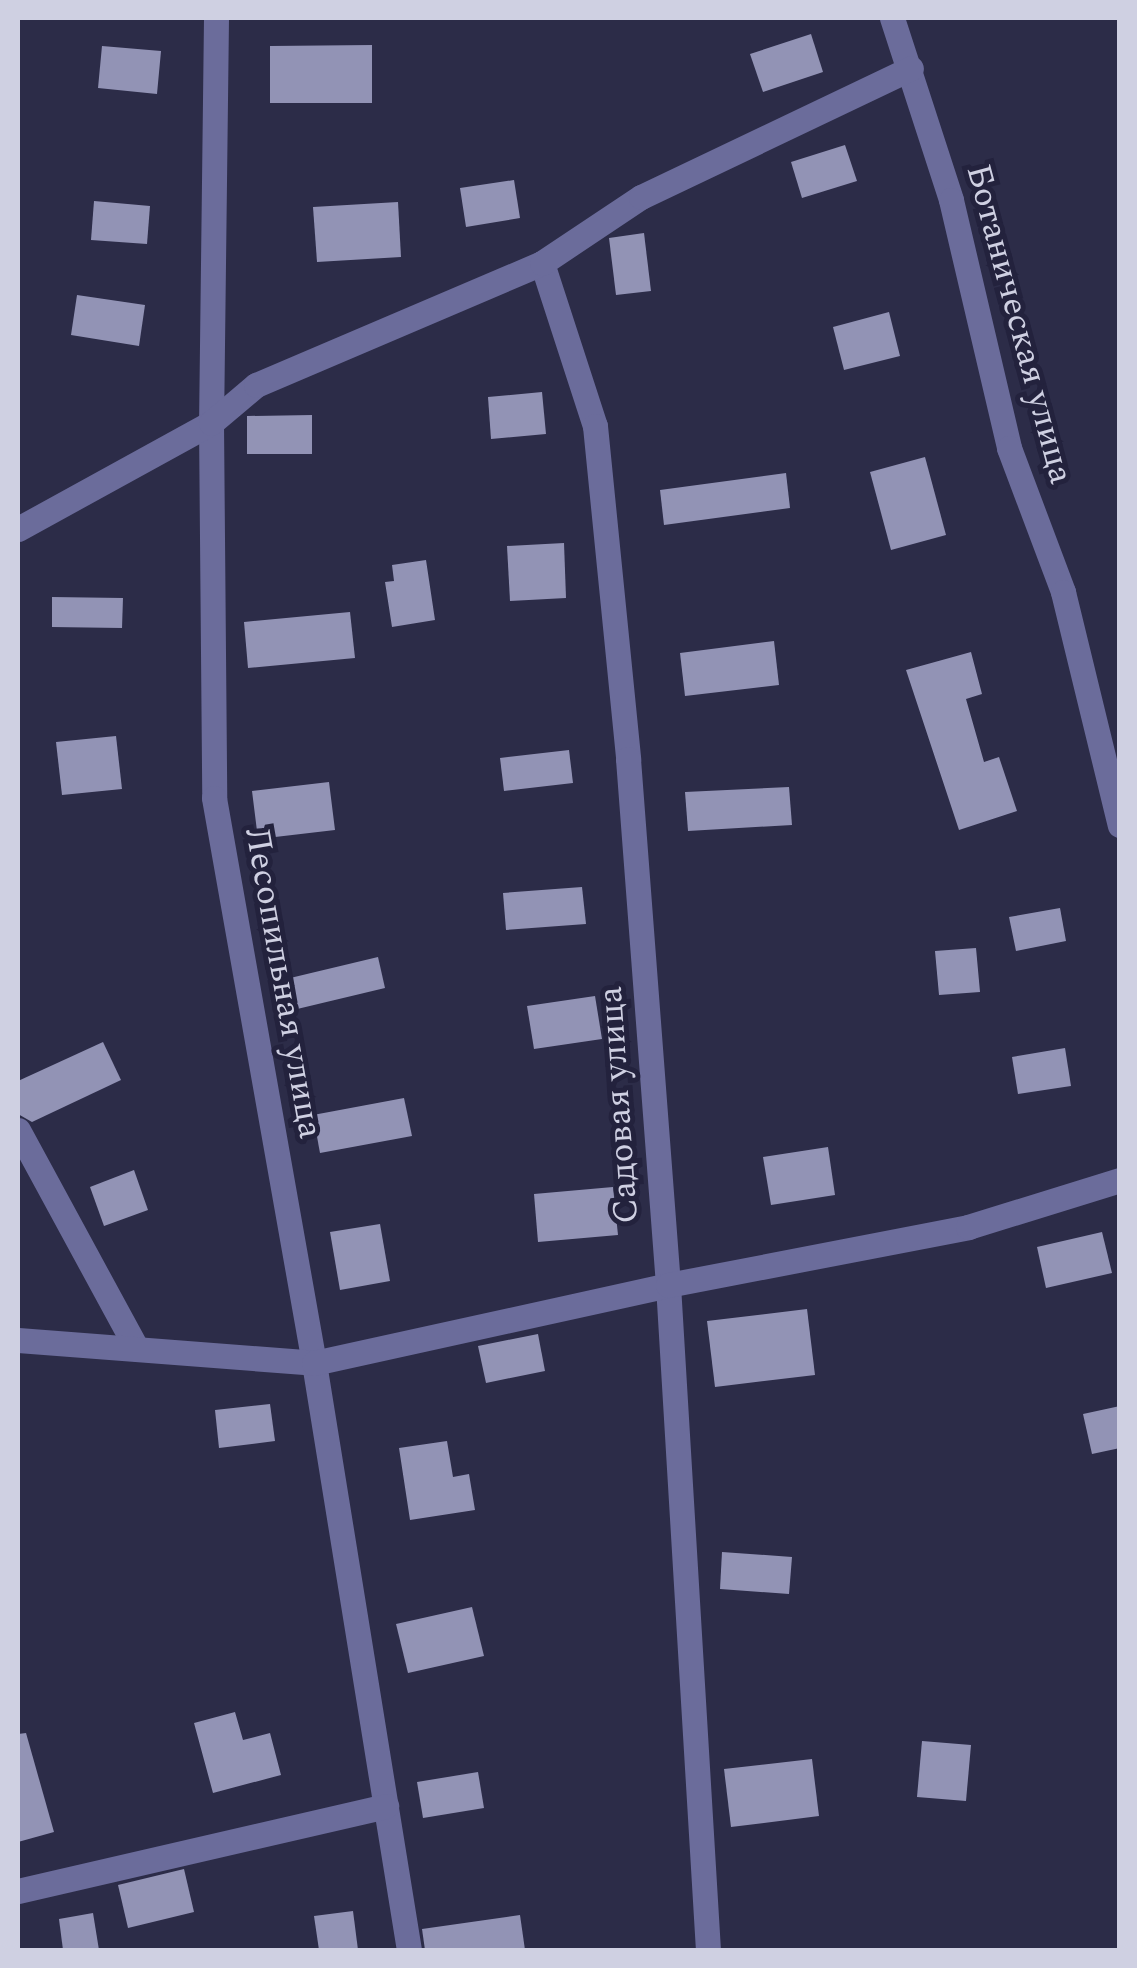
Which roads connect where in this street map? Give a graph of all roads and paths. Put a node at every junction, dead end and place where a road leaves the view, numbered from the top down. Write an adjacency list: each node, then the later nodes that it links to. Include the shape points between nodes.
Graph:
1 (216, 18): 5 (street, Лесопильная улица)
2 (892, 18): 3 (street, Ботаническая улица)
3 (911, 68): 4 (street, via 641,196); 7 (street, Ботаническая улица, via 951,200 1009,448 1063,592)
4 (542, 264): 5 (street, via 256,385); 10 (street, Садовая улица, via 595,426)
5 (210, 424): 6 (street); 13 (street, Лесопильная улица, via 214,798)
6 (18, 529)
7 (1120, 824)
8 (18, 1130): 12 (street)
9 (1120, 1180): 10 (street, via 968,1228)
10 (668, 1285): 13 (street); 17 (street, Садовая улица)
11 (18, 1340): 12 (street)
12 (137, 1349): 13 (street)
13 (314, 1363): 14 (street, Лесопильная улица)
14 (386, 1806): 15 (street); 16 (street, Лесопильная улица)
15 (18, 1892)
16 (410, 1950)
17 (708, 1950)

